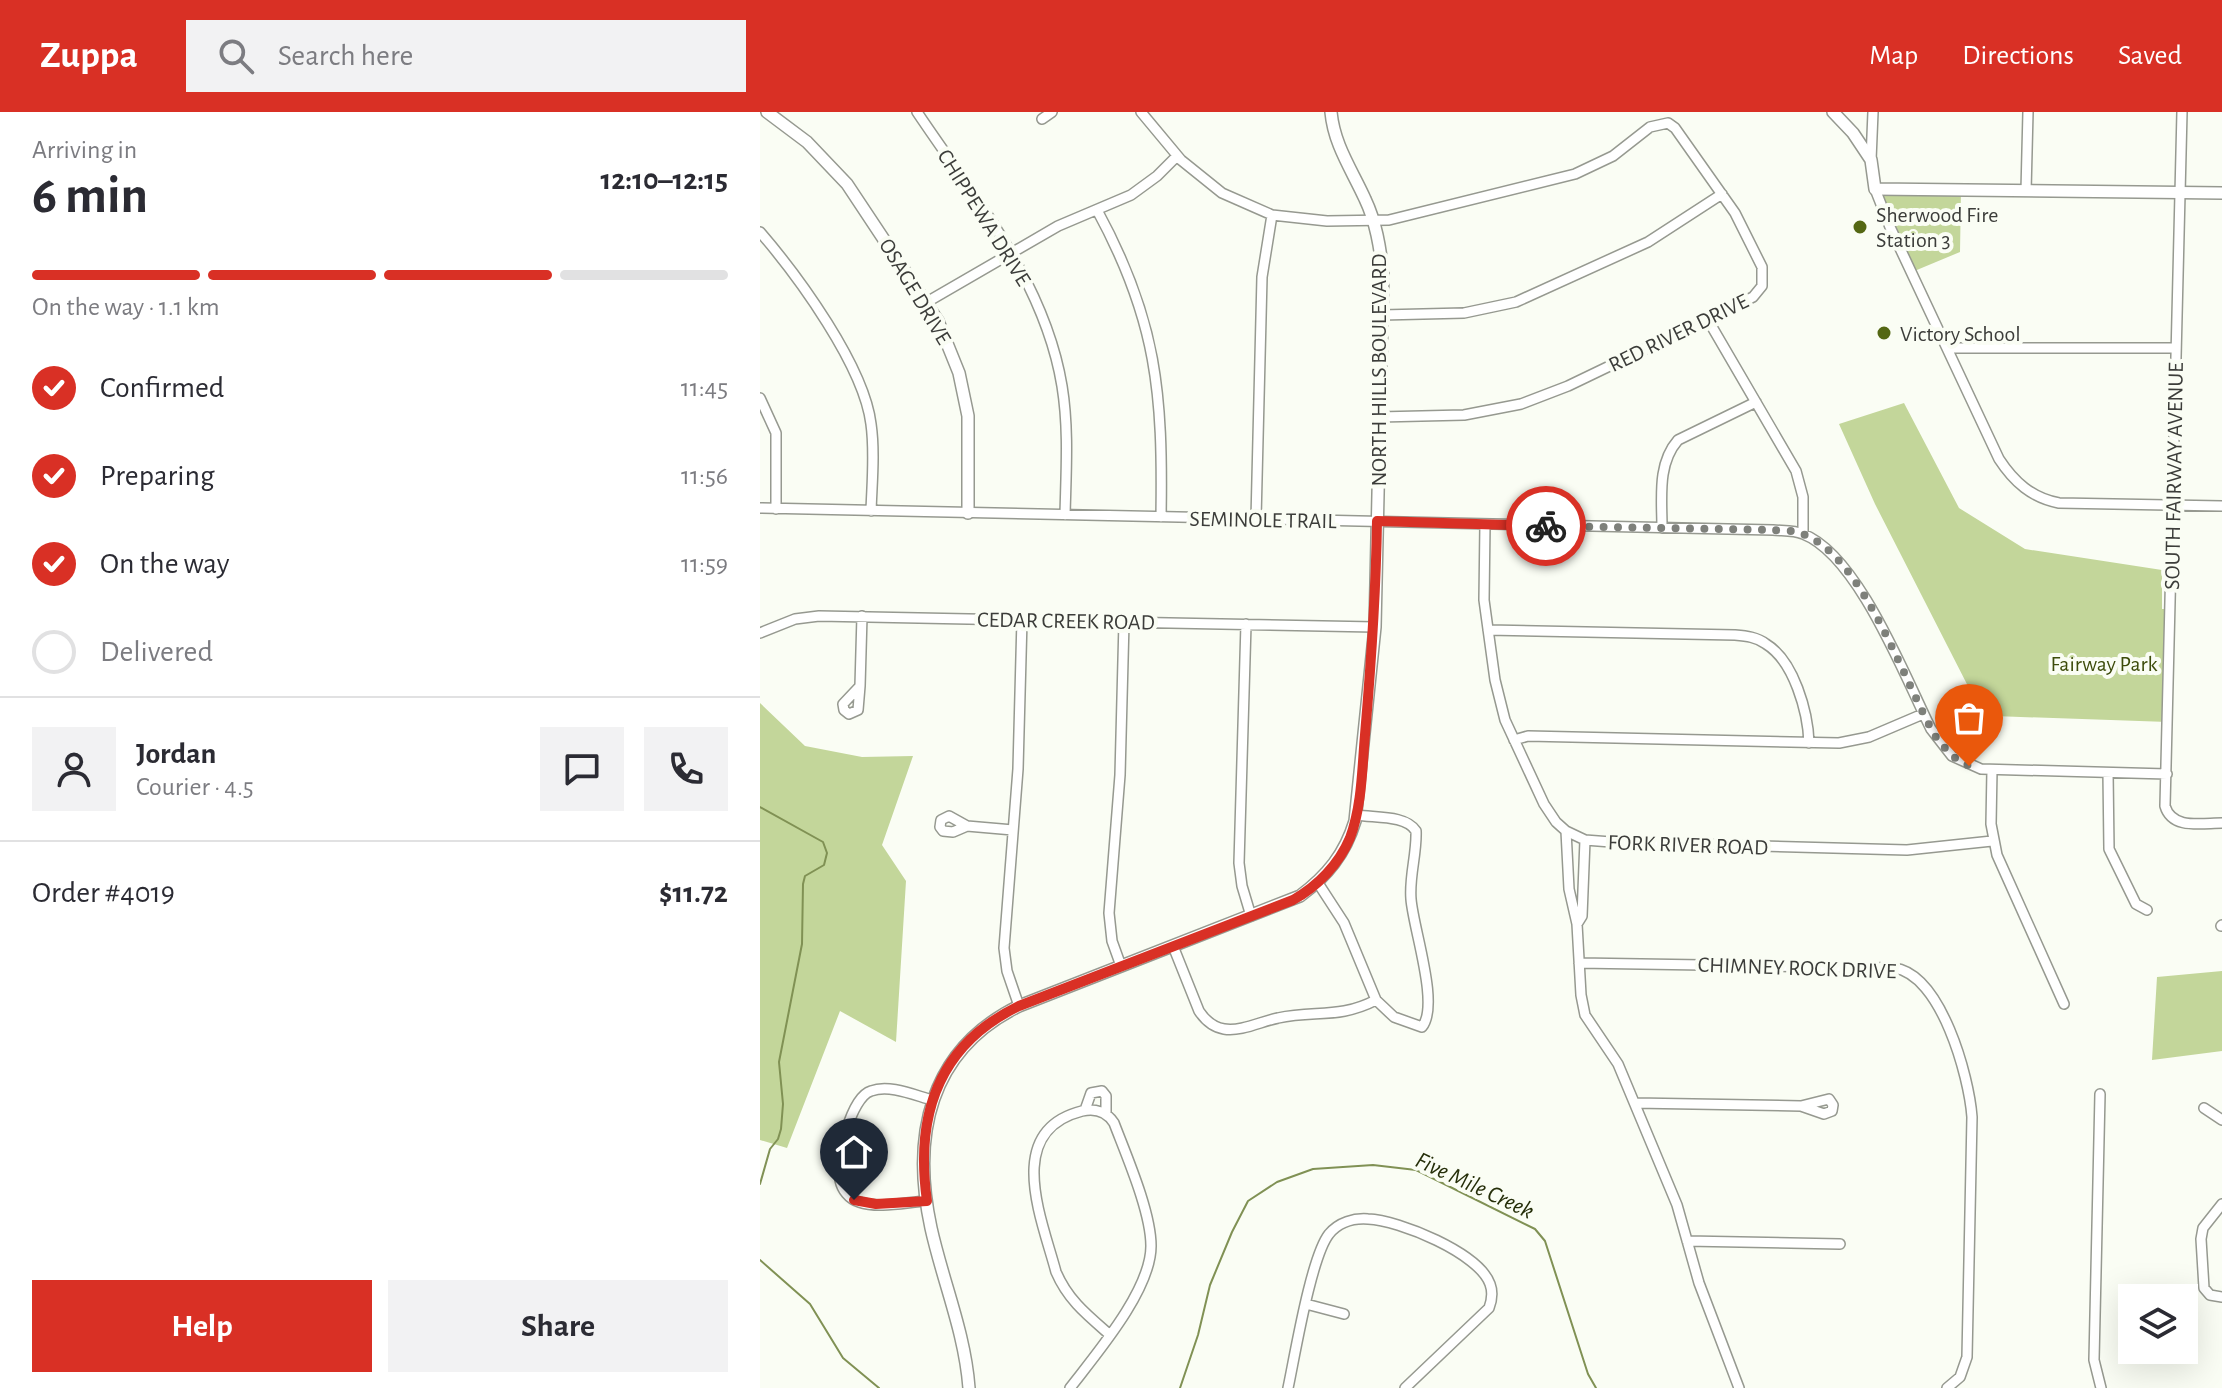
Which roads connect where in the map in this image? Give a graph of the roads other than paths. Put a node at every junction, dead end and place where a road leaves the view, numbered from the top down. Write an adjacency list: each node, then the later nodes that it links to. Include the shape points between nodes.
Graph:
1 (767, 112): 23 (street, OSAGE DRIVE, via 807,142 847,184)
2 (917, 112): 22 (street, CHIPPEWA DRIVE)
3 (1052, 112): 10 (street)
4 (1141, 112): 11 (street)
5 (1331, 112): 20 (street, NORTH HILLS BOULEVARD, via 1339,150)
6 (1833, 112): 12 (street)
7 (1873, 112): 12 (street)
8 (2028, 112): 14 (street)
9 (2182, 112): 15 (street, SOUTH FAIRWAY AVENUE)
10 (1042, 119)
11 (1177, 156): 18 (street, via 1145,185); 19 (street, via 1222,193)
12 (1871, 160): 13 (street)
13 (1875, 189): 14 (street); 26 (street)
14 (2026, 191): 15 (street)
15 (2180, 192): 16 (street); 27 (street, SOUTH FAIRWAY AVENUE)
16 (2222, 193)
17 (1722, 194): 20 (street, RED RIVER DRIVE, via 1675,128 1662,122 1613,156 1575,174); 24 (street, via 1648,242 1516,302 1464,313); 25 (street, RED RIVER DRIVE, via 1764,279 1753,297)
18 (1097, 210): 22 (street); 38 (street, via 1129,275 1152,349 1161,421)
19 (1272, 215): 20 (street); 39 (street, via 1262,277)
20 (1374, 222): 24 (street, NORTH HILLS BOULEVARD, via 1383,273)
21 (760, 232): 35 (street, via 858,377 871,423)
22 (1011, 253): 23 (street); 37 (street, CHIPPEWA DRIVE, via 1041,313 1061,385)
23 (927, 302): 36 (street, OSAGE DRIVE, via 948,340 964,392)
24 (1382, 315): 30 (street, NORTH HILLS BOULEVARD)
25 (1708, 320): 29 (street); 30 (street, RED RIVER DRIVE, via 1521,404 1464,415)
26 (1948, 348): 27 (street); 31 (street, via 1999,459 2029,492 2059,503)
27 (2175, 348): 31 (street, SOUTH FAIRWAY AVENUE)
28 (760, 398): 34 (street, via 776,433)
29 (1756, 402): 42 (street, via 1678,440 1670,450 1664,465); 43 (street, via 1796,471 1803,497)
30 (1379, 417): 40 (street, NORTH HILLS BOULEVARD)
31 (2172, 505): 32 (street); 57 (street, SOUTH FAIRWAY AVENUE)
32 (2222, 506)
33 (760, 508): 34 (street, SEMINOLE TRAIL)
34 (776, 509): 35 (street, SEMINOLE TRAIL)
35 (871, 511): 36 (street, SEMINOLE TRAIL)
36 (968, 513): 37 (street, SEMINOLE TRAIL)
37 (1065, 515): 38 (street, SEMINOLE TRAIL)
38 (1161, 517): 39 (street, SEMINOLE TRAIL)
39 (1256, 519): 40 (street, SEMINOLE TRAIL)
40 (1377, 521): 41 (street, SEMINOLE TRAIL); 48 (street, NORTH HILLS BOULEVARD)
41 (1485, 524): 42 (street, SEMINOLE TRAIL); 49 (street, FORK RIVER ROAD)
42 (1662, 528): 43 (street, SEMINOLE TRAIL)
43 (1803, 534): 52 (street, via 1840,562 1860,588)
44 (862, 616): 45 (street, CEDAR CREEK ROAD); 50 (street, CEDAR CREEK ROAD, via 805,617); 51 (street)
45 (1022, 619): 46 (street, CEDAR CREEK ROAD); 61 (street)
46 (1124, 622): 47 (street, CEDAR CREEK ROAD); 71 (street, via 1109,913)
47 (1246, 624): 48 (street, CEDAR CREEK ROAD); 67 (street, via 1239,863)
48 (1375, 627): 58 (street, NORTH HILLS BOULEVARD)
49 (1488, 630): 53 (street, FORK RIVER ROAD, via 1497,692); 54 (street, via 1758,639 1775,650 1788,670 1806,713)
50 (760, 633)
51 (860, 686)
52 (1923, 714): 54 (street, via 1869,737); 55 (street, via 1952,756)
53 (1514, 740): 54 (street, via 1528,736); 62 (street, FORK RIVER ROAD, via 1544,804)
54 (1809, 743)
55 (1992, 770): 56 (street); 64 (street)
56 (2108, 773): 57 (street); 66 (street, via 2109,849 2136,904)
57 (2167, 774): 59 (street, SOUTH FAIRWAY AVENUE, via 2168,814 2177,822)
58 (1357, 815): 65 (street, NORTH HILLS BOULEVARD, via 1346,846); 72 (street, via 1402,821 1416,831 1411,903 1427,1020 1420,1028 1388,1014)
59 (2222, 823)
60 (967, 826): 61 (street)
61 (1013, 830): 74 (street, via 1004,948)
62 (1566, 831): 63 (street, FORK RIVER ROAD); 68 (street)
63 (1585, 840): 64 (street, FORK RIVER ROAD, via 1907,850); 68 (street, via 1582,916)
64 (1992, 841): 73 (street)
65 (1318, 883): 67 (street, NORTH HILLS BOULEVARD, via 1293,900); 72 (street, via 1344,923)
66 (2147, 910)
67 (1251, 916): 69 (street, NORTH HILLS BOULEVARD)
68 (1577, 924): 70 (street)
69 (1173, 946): 71 (street, NORTH HILLS BOULEVARD); 72 (street, via 1199,1011 1223,1029 1292,1015 1344,1013)
70 (1579, 963): 77 (street, via 1585,1015 1618,1064); 96 (street, CHIMNEY ROCK DRIVE, via 1894,968 1920,979 1961,1058 1971,1096 1967,1357 1960,1377)
71 (1121, 966): 74 (street, NORTH HILLS BOULEVARD)
72 (1376, 1000)
73 (2064, 1004)
74 (1019, 1006): 76 (street, NORTH HILLS BOULEVARD, via 971,1038 945,1070)
75 (2100, 1094): 97 (street, via 2094,1360)
76 (932, 1100): 83 (street, NORTH HILLS BOULEVARD, via 925,1147); 83 (street, via 884,1089 861,1097 851,1115 839,1176 844,1191 859,1202)
77 (1635, 1103): 78 (street); 85 (street)
78 (1801, 1106)
79 (2204, 1108): 82 (street)
80 (1085, 1110): 81 (street); 81 (street, via 1097,1090 1106,1096); 90 (street, via 1046,1132 1036,1152 1033,1179 1062,1287)
81 (1106, 1114): 90 (street, via 1125,1154 1151,1247 1143,1284)
82 (2222, 1120)
83 (927, 1201): 92 (street, NORTH HILLS BOULEVARD, via 965,1350)
84 (2222, 1204): 87 (street, via 2205,1223 2201,1239 2204,1288)
85 (1687, 1241): 86 (street); 95 (street)
86 (1840, 1244)
87 (2222, 1297)
88 (1306, 1304): 89 (street); 91 (street, via 1325,1241 1350,1221 1394,1224 1473,1264 1490,1283 1489,1308); 94 (street)
89 (1344, 1314)
90 (1109, 1334): 93 (street)
91 (1406, 1387)
92 (969, 1388)
93 (1070, 1388)
94 (1288, 1388)
95 (1739, 1388)
96 (1947, 1388)
97 (2101, 1388)

